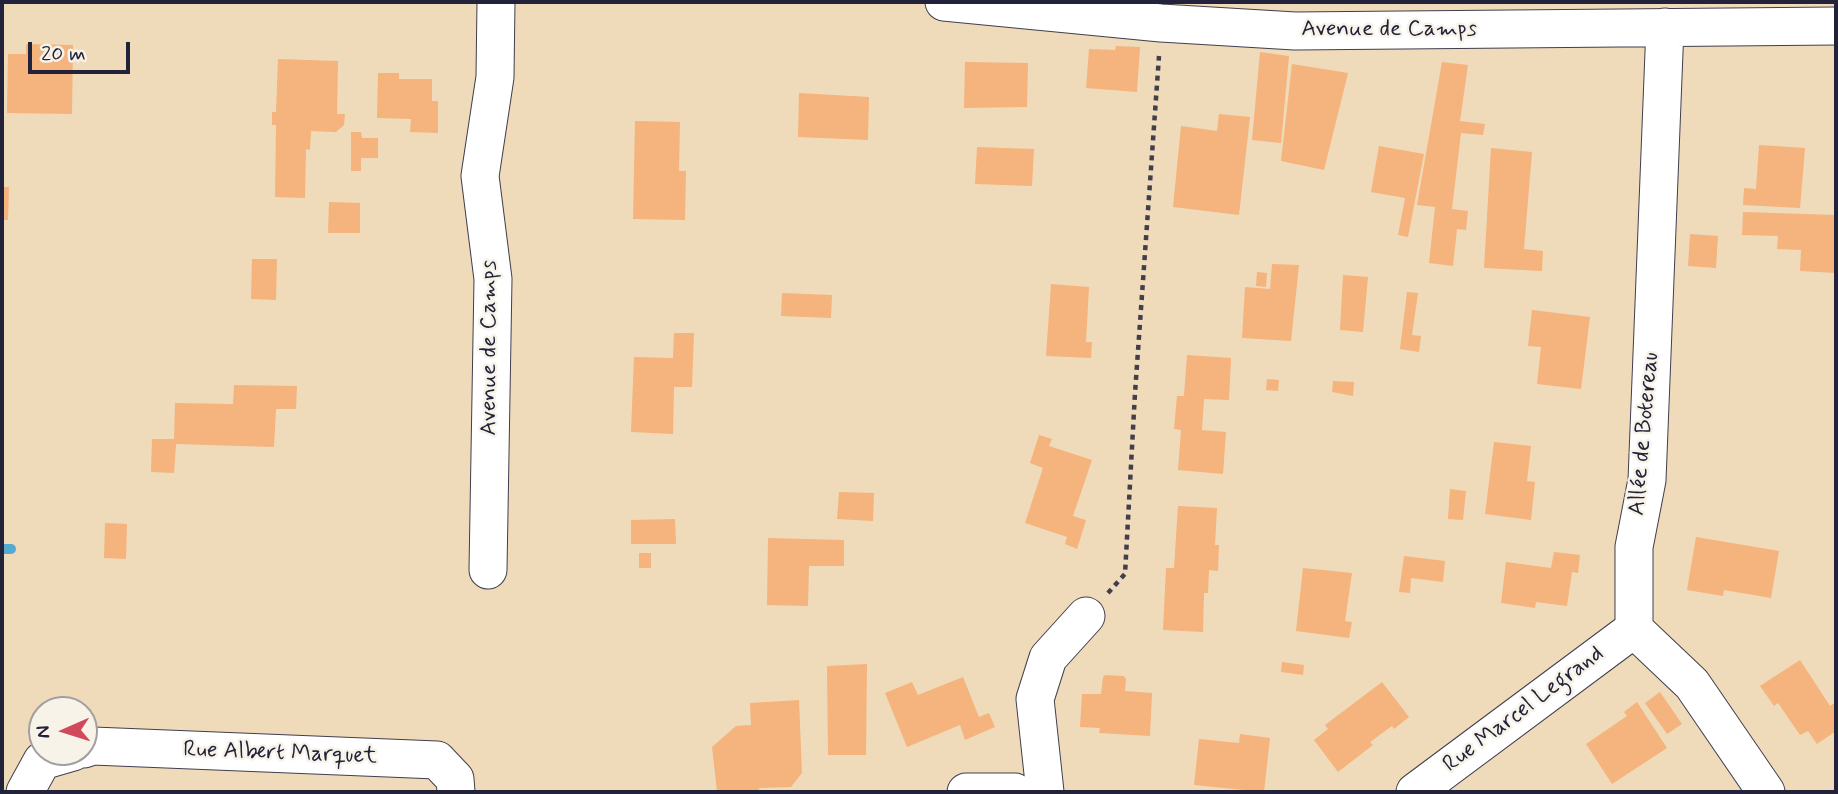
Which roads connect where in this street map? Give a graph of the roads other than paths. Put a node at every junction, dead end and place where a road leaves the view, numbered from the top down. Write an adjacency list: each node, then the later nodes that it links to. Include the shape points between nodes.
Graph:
1 (496, 2): 6 (street, Avenue de Camps, via 495,77 480,176 493,279)
2 (944, 2): 3 (street, Avenue de Camps)
3 (1150, 15): 5 (street, Avenue de Camps, via 1295,31)
4 (1836, 26): 5 (street, Avenue de Camps)
5 (1665, 27): 8 (street, Allée de Botereau, via 1647,480 1634,547)
6 (488, 570)
7 (1086, 616): 15 (street, via 1048,658 1035,699)
8 (1634, 629): 16 (street, Rue Marcel Legrand); 17 (street, via 1692,684)
9 (98, 746): 12 (street, Rue Albert Marquet, via 437,760 455,779)
10 (39, 766): 11 (street)
11 (25, 792)
12 (456, 792)
13 (967, 792): 14 (street)
14 (1014, 792)
15 (1045, 792)
16 (1415, 792)
17 (1766, 792)

